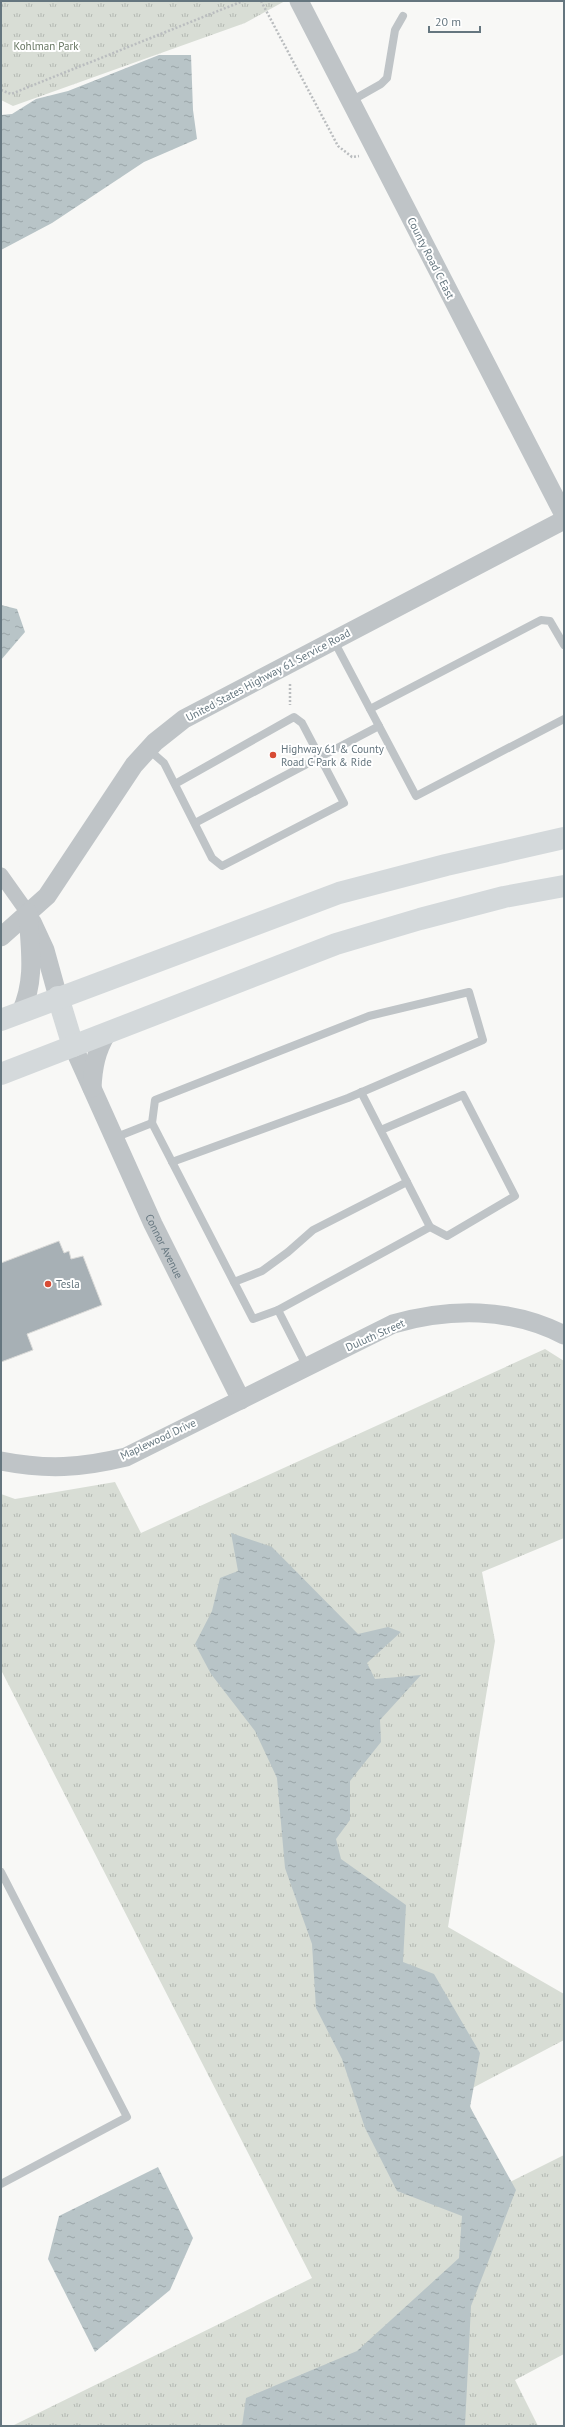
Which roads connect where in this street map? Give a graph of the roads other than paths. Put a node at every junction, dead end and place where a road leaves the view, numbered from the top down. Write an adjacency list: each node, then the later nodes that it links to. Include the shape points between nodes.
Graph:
1 (300, 1): 3 (street, County Road C East)
2 (403, 16): 3 (lane, via 395,30 386,78 381,84)
3 (351, 101): 4 (street, County Road C East)
4 (564, 515)
5 (564, 520): 6 (street, United States Highway 61 Service Road)
6 (334, 640): 8 (lane); 11 (street, United States Highway 61 Service Road, via 184,719)
7 (564, 645): 8 (lane, via 550,621 541,620)
8 (370, 709): 10 (lane)
9 (564, 719): 10 (lane, via 416,796)
10 (379, 726): 12 (lane)
11 (148, 749): 13 (lane, via 164,763); 18 (street, United States Highway 61 Service Road, via 116,790 55,885)
12 (320, 758): 13 (lane, via 302,723 294,717); 14 (lane); 14 (lane, via 344,803 232,862 222,866 212,858)
13 (175, 784): 14 (lane)
14 (195, 823)
15 (564, 838): 20 (main road, via 339,893)
16 (1, 875): 18 (street)
17 (564, 886): 22 (main road, via 504,897 336,944)
18 (28, 913): 19 (street, United States Highway 61 Service Road); 20 (street, via 45,950); 21 (street, via 31,976 29,994)
19 (1, 937)
20 (58, 997): 21 (main road); 23 (main road, Connor Avenue)
21 (11, 1016)
22 (107, 1033): 23 (main road); 25 (street, Connor Avenue, via 98,1048 93,1066)
23 (73, 1046): 24 (main road); 25 (street, Connor Avenue)
24 (1, 1074)
25 (92, 1092): 29 (street, Connor Avenue)
26 (361, 1092): 27 (lane, via 483,1040 469,992 369,1016 155,1100); 28 (lane); 30 (lane)
27 (152, 1123): 29 (lane); 30 (lane)
28 (381, 1130): 31 (lane); 32 (lane, via 463,1095 515,1196 447,1236)
29 (114, 1138): 37 (street, Connor Avenue, via 153,1224)
30 (172, 1162): 33 (lane)
31 (407, 1182): 32 (lane); 33 (lane, via 314,1230 262,1271)
32 (430, 1227): 34 (lane)
33 (234, 1282): 34 (lane, via 253,1319)
34 (278, 1310): 36 (lane)
35 (564, 1335): 36 (street, Duluth Street, via 509,1316 478,1312 447,1313 416,1317 393,1324)
36 (307, 1367): 37 (street, Duluth Street)
37 (240, 1400): 38 (street, Maplewood Drive, via 126,1457 92,1465 61,1468)
38 (1, 1461)
39 (1, 1872): 40 (lane, via 127,2117)
40 (1, 2184)

